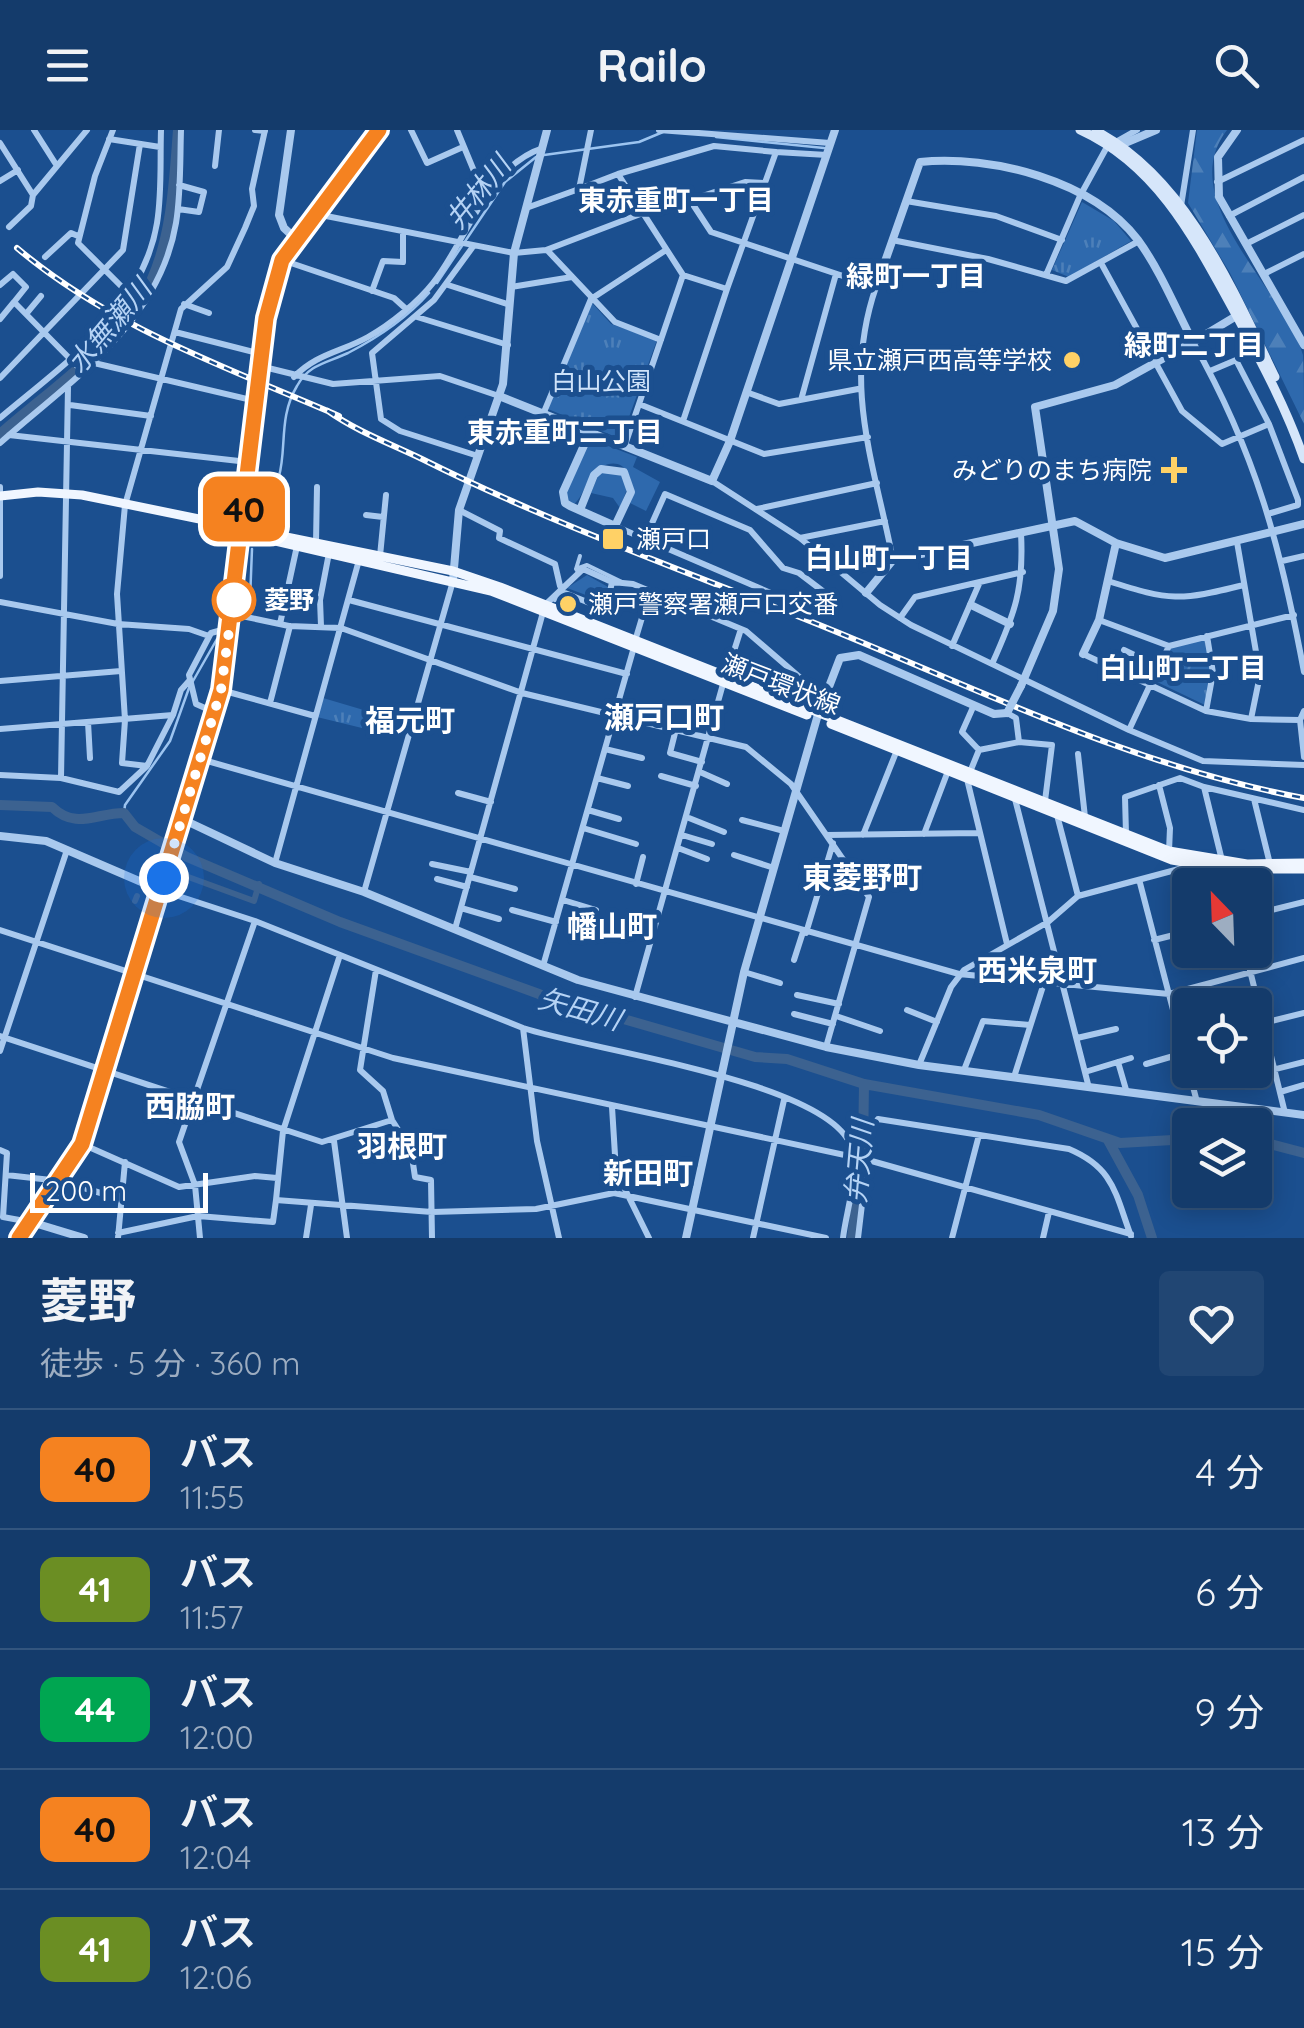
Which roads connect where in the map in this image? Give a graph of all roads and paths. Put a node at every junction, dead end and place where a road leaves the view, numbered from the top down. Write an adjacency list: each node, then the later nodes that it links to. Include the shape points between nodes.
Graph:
1 (34, 130): 37 (street)
2 (75, 130): 24 (street)
3 (86, 130): 24 (street)
4 (113, 130): 25 (street)
5 (161, 130): 31 (street)
6 (181, 130): 46 (street)
7 (219, 130): 38 (street)
8 (255, 130): 9 (street)
9 (265, 130): 94 (street, via 245,228 226,266)
10 (291, 130): 62 (street, via 279,215)
11 (379, 130): 56 (main road)
12 (412, 130): 32 (street, via 427,162)
13 (457, 130): 32 (street)
14 (547, 130): 33 (street)
15 (592, 130): 47 (street)
16 (659, 130): 27 (street)
17 (834, 130): 27 (street)
18 (1080, 130): 30 (main road)
19 (1094, 130): 30 (main road)
20 (1156, 130): 23 (street)
21 (1193, 130): 52 (street)
22 (1237, 130): 45 (street, via 1218,157)
23 (1136, 134): 30 (street); 36 (street)
24 (81, 138): 37 (street)
25 (110, 139): 29 (street); 61 (street)
26 (1304, 140): 45 (street)
27 (830, 142): 35 (street)
28 (0, 143): 39 (street)
29 (140, 144): 31 (street); 78 (street, via 124,247)
30 (1114, 145): 36 (main road); 49 (street); 99 (main road, via 1174,208)
31 (160, 147): 90 (street, via 156,227)
32 (463, 147): 40 (street)
33 (542, 149): 53 (street); 68 (street, via 508,171)
34 (776, 152): 35 (street); 41 (street, via 714,146); 44 (street)
35 (827, 155): 75 (street)
36 (1138, 160): 52 (main road)
37 (58, 166): 48 (street)
38 (216, 166)
39 (18, 170): 43 (street); 48 (street)
40 (474, 170)
41 (618, 174): 47 (street); 55 (street)
42 (1304, 177): 58 (street)
43 (0, 182)
44 (765, 182): 50 (street); 66 (street)
45 (1216, 183): 58 (street)
46 (180, 185): 54 (street); 54 (street, via 204,192 199,212)
47 (579, 189): 53 (street)
48 (33, 196): 59 (street)
49 (1080, 196): 51 (street, via 1019,170 922,160); 64 (street); 65 (street)
50 (690, 200): 55 (street); 66 (street, via 711,232)
51 (906, 201): 63 (street); 64 (street, via 996,216)
52 (1181, 206): 99 (main road)
53 (529, 207): 72 (street)
54 (178, 210): 110 (street, via 156,283)
55 (643, 213): 70 (street); 71 (street)
56 (316, 214): 60 (street); 62 (main road)
57 (1304, 215): 67 (street)
58 (1229, 216): 67 (street)
59 (8, 227)
60 (403, 234): 68 (street); 89 (street, via 403,262 383,261)
61 (78, 236): 74 (street, via 71,232); 78 (street)
62 (297, 240): 76 (main road)
63 (892, 240): 80 (street); 87 (street)
64 (1062, 240): 80 (street)
65 (1138, 241): 77 (street); 105 (street)
66 (743, 242): 75 (street); 88 (street)
67 (1246, 244): 81 (street)
68 (457, 245): 69 (street); 96 (street, via 431,286)
69 (472, 248): 72 (street); 85 (street)
70 (546, 250): 72 (street); 83 (street)
71 (666, 250): 82 (street); 92 (street)
72 (514, 253): 86 (street)
73 (1304, 254): 81 (street)
74 (45, 257)
75 (791, 259): 79 (street); 121 (street)
76 (282, 260): 89 (street); 108 (main road)
77 (1101, 263): 80 (street, via 1069,281); 111 (street)
78 (106, 269): 90 (street); 102 (street)
79 (836, 274): 87 (street); 123 (street)
80 (1046, 274)
81 (1264, 274): 107 (street)
82 (682, 275): 88 (street); 104 (street)
83 (572, 278): 86 (street); 92 (street)
84 (0, 285): 93 (street, via 13,274 26,287)
85 (448, 285): 95 (street); 100 (street)
86 (511, 287): 95 (street)
87 (876, 287): 120 (street, via 864,326)
88 (728, 290): 130 (street)
89 (372, 291): 96 (street)
90 (129, 294): 109 (street)
91 (41, 296): 98 (street)
92 (592, 299): 104 (street, via 615,322); 127 (street)
93 (14, 302): 98 (street); 101 (street)
94 (184, 304): 97 (street); 103 (street)
95 (510, 305): 106 (street)
96 (405, 308): 115 (street, via 368,337 316,357)
97 (209, 313)
98 (26, 314): 102 (street)
99 (1239, 314): 105 (street); 138 (main road); 143 (main road)
100 (416, 316): 106 (street); 118 (street, via 373,349)
101 (0, 318)
102 (44, 331): 109 (street); 116 (street)
103 (175, 332): 108 (street); 117 (street)
104 (661, 340): 125 (street)
105 (1193, 342): 111 (street); 114 (street)
106 (508, 345): 122 (street)
107 (1304, 345)
108 (261, 354): 112 (main road)
109 (72, 359): 113 (street); 129 (street)
110 (94, 363): 113 (street); 117 (street)
111 (1156, 363): 133 (street, via 1185,414 1222,444); 160 (street, via 1100,390 1036,405)
112 (260, 366): 115 (street); 124 (main road)
113 (83, 372): 119 (street)
114 (1210, 372): 131 (street, via 1236,360); 133 (street)
115 (294, 376): 118 (street, via 332,384)
116 (0, 378)
117 (162, 380): 124 (street); 128 (street)
118 (376, 380): 122 (street, via 440,376); 142 (street, via 379,415 387,424)
119 (68, 388): 126 (street); 134 (street)
120 (858, 389): 123 (street); 135 (street)
121 (746, 392): 123 (street, via 779,404); 136 (street)
122 (499, 396): 127 (street); 142 (street)
123 (801, 400)
124 (256, 402): 144 (main road)
125 (639, 404): 130 (street); 140 (street)
126 (70, 405): 128 (street); 137 (street)
127 (544, 412): 132 (street)
128 (151, 416): 141 (street)
129 (0, 418)
130 (683, 421): 136 (street)
131 (1269, 424): 133 (street); 155 (street, via 1298,500)
132 (590, 432): 140 (street); 154 (street, via 563,497)
133 (1242, 434): 155 (street)
134 (9, 435): 137 (street); 139 (street)
135 (868, 437): 136 (street, via 764,454); 146 (street)
136 (730, 440): 145 (street)
137 (68, 441): 141 (street); 149 (street)
138 (1304, 442)
139 (0, 443)
140 (625, 446): 145 (street)
141 (143, 450): 144 (street); 151 (street)
142 (478, 456): 153 (street)
143 (1304, 459)
144 (250, 462): 162 (main road)
145 (712, 481): 152 (street)
146 (878, 482): 152 (street); 158 (street)
147 (317, 487): 168 (street)
148 (1, 493): 149 (main road, 瀬戸環状線); 171 (street)
149 (67, 494): 151 (main road, 瀬戸環状線); 196 (street)
150 (386, 494): 157 (street)
151 (125, 505): 162 (main road, 瀬戸環状線); 200 (street)
152 (756, 508): 165 (street)
153 (459, 510): 182 (street); 188 (street, via 555,564)
154 (580, 510): 161 (street); 161 (street, via 594,475 607,467 624,472 630,492)
155 (1271, 513): 164 (street)
156 (366, 515): 157 (street)
157 (384, 518): 175 (street)
158 (885, 521): 165 (street); 177 (street)
159 (1304, 524): 164 (street)
160 (1053, 525): 163 (street); 169 (street, via 1075,521); 229 (street, via 1056,598)
161 (615, 526): 166 (street)
162 (241, 530): 168 (main road, 瀬戸環状線); 170 (main road, 瀬戸環状線); 195 (main road)
163 (1021, 532): 177 (street); 180 (street)
164 (1275, 532): 167 (street); 178 (street)
165 (800, 538): 190 (street)
166 (645, 539): 166 (street, via 815,612 824,592 783,568 750,530 665,494)
167 (1237, 542): 169 (street, via 1165,558); 187 (street)
168 (316, 543): 175 (main road, 瀬戸環状線)
169 (1116, 543): 183 (street)
170 (297, 546): 172 (main road, 瀬戸環状線); 201 (street)
171 (0, 549): 181 (street)
172 (329, 552): 176 (main road, 瀬戸環状線); 205 (street)
173 (580, 556): 179 (street)
174 (1304, 556): 178 (street)
175 (380, 557): 182 (main road, 瀬戸環状線)
176 (359, 559): 182 (main road, 瀬戸環状線); 191 (street)
177 (893, 560): 190 (street)
178 (1282, 561): 197 (street)
179 (577, 570): 184 (street); 185 (street, via 587,565); 188 (street)
180 (1024, 572): 186 (street); 202 (street)
181 (0, 576)
182 (453, 576): 194 (main road, 瀬戸環状線); 206 (street)
183 (1108, 580): 187 (street, via 1189,600); 199 (street)
184 (612, 582): 185 (street); 194 (street, via 601,604 564,592)
185 (622, 582): 189 (street)
186 (980, 583): 193 (street); 198 (street, via 915,598)
187 (1244, 585): 203 (street)
188 (560, 586): 194 (street)
189 (650, 591): 209 (street); 212 (street)
190 (866, 594): 198 (street)
191 (349, 600): 206 (street); 208 (street)
192 (0, 602): 196 (street)
193 (971, 605): 202 (street); 213 (street)
194 (546, 608): 212 (main road, 瀬戸環状線); 216 (street)
195 (234, 614): 201 (street); 207 (main road)
196 (63, 615): 200 (street); 225 (street)
197 (1294, 615): 203 (street); 218 (street)
198 (900, 618): 213 (street)
199 (1098, 620): 214 (street); 217 (street)
200 (118, 624): 210 (street); 222 (street)
201 (280, 624): 204 (street)
202 (1010, 624): 220 (street)
203 (1251, 625): 211 (street); 245 (street, via 1260,675)
204 (290, 626): 205 (street); 234 (street)
205 (320, 626): 208 (street)
206 (441, 626): 216 (street); 219 (street)
207 (230, 628): 210 (street); 231 (main road)
208 (341, 628): 219 (street); 242 (street)
209 (741, 629): 226 (street); 233 (street)
210 (209, 636): 228 (street)
211 (1207, 636): 214 (street); 236 (street, via 1214,673)
212 (635, 644): 224 (street); 226 (main road, 瀬戸環状線)
213 (952, 646): 220 (street)
214 (1169, 646): 221 (street)
215 (1124, 650): 221 (street)
216 (533, 651): 224 (street); 232 (street)
217 (1084, 654): 230 (street)
218 (1303, 658): 223 (street)
219 (432, 660): 232 (street); 286 (street)
220 (992, 664): 229 (street)
221 (1159, 667): 230 (street)
222 (121, 671): 225 (street); 244 (street)
223 (1304, 672)
224 (626, 674): 241 (street)
225 (61, 677): 227 (street); 248 (street)
226 (725, 680): 243 (main road, 瀬戸環状線); 252 (street)
227 (0, 681)
228 (190, 681): 238 (street, via 196,704); 240 (street)
229 (1023, 683): 239 (street, bridge); 251 (street)
230 (1150, 685): 236 (street); 251 (street)
231 (221, 690): 234 (street); 238 (main road)
232 (522, 692): 241 (street); 282 (street)
233 (825, 699): 235 (street, via 840,658 853,653); 243 (street)
234 (270, 703): 242 (street)
235 (974, 705): 239 (street); 256 (street, via 962,732)
236 (1206, 711): 245 (street)
237 (1304, 711): 246 (street)
238 (214, 712): 260 (main road)
239 (1007, 712): 253 (street, via 1016,718)
240 (173, 715): 244 (street); 263 (street)
241 (614, 715): 250 (street); 254 (street)
242 (315, 716): 276 (street)
243 (818, 716): 255 (main road, 瀬戸環状線); 268 (main road, 瀬戸環状線); 277 (street)
244 (125, 720): 247 (street); 263 (street, via 122,763)
245 (1251, 720): 246 (street)
246 (1300, 720): 261 (street)
247 (88, 722): 248 (street); 258 (street)
248 (62, 724): 249 (street); 269 (street)
249 (0, 728)
250 (676, 729): 252 (street); 262 (street, via 670,752)
251 (1129, 730): 261 (street, via 1203,761)
252 (710, 736): 262 (street); 277 (street, via 746,747)
253 (1019, 742): 256 (street); 281 (street, via 1052,745)
254 (605, 749): 259 (street); 270 (street)
255 (897, 750): 264 (main road, 瀬戸環状線); 300 (street)
256 (979, 750): 268 (street)
257 (1078, 754): 288 (street)
258 (90, 758)
259 (642, 758)
260 (200, 759): 276 (street); 291 (main road)
261 (1304, 761)
262 (702, 762): 265 (street)
263 (147, 766): 269 (street, via 118,792)
264 (948, 771): 268 (main road, 瀬戸環状線); 296 (street)
265 (700, 772): 271 (street); 274 (street)
266 (0, 775): 269 (street)
267 (661, 776): 274 (street)
268 (968, 776): 279 (main road, 瀬戸環状線); 281 (main road, 瀬戸環状線); 297 (street)
269 (60, 778)
270 (597, 778): 273 (street); 283 (street)
271 (728, 784)
272 (1159, 785): 275 (street, via 1180,778); 298 (street, via 1125,796); 308 (street)
273 (628, 786)
274 (696, 786): 287 (street)
275 (1204, 787): 280 (street); 317 (street)
276 (295, 788): 286 (street); 312 (street)
277 (796, 790): 293 (street); 295 (street)
278 (458, 792): 282 (street)
279 (1014, 797): 285 (main road, 瀬戸環状線); 340 (street)
280 (1254, 800): 284 (street); 314 (street)
281 (1045, 801): 288 (main road, 瀬戸環状線)
282 (491, 802): 302 (street)
283 (588, 810): 289 (street); 292 (street)
284 (1304, 810)
285 (1056, 814): 315 (main road, 瀬戸環状線); 329 (street)
286 (387, 815): 302 (street); 327 (street)
287 (688, 817): 294 (street); 299 (street)
288 (1085, 818): 298 (main road, 瀬戸環状線)
289 (618, 819)
290 (742, 820): 293 (street)
291 (181, 822): 312 (street); 325 (main road)
292 (583, 828): 304 (street); 316 (street)
293 (784, 831): 319 (street)
294 (724, 832)
295 (827, 834): 300 (street); 303 (street)
296 (924, 834): 297 (street); 300 (street)
297 (978, 834): 347 (street)
298 (1126, 834): 308 (main road, 瀬戸環状線)
299 (682, 835): 305 (street); 306 (street)
300 (863, 835)
301 (0, 836): 307 (street)
302 (480, 841): 316 (street); 320 (street)
303 (833, 843): 343 (street); 348 (street, via 870,897)
304 (636, 844)
305 (712, 844)
306 (678, 848): 311 (street); 328 (street)
307 (67, 850): 325 (street); 346 (street)
308 (1169, 850): 317 (main road, 瀬戸環状線)
309 (734, 855): 319 (street)
310 (643, 857): 323 (street)
311 (707, 860)
312 (276, 862): 327 (street)
313 (432, 864): 320 (street)
314 (1270, 864): 317 (main road, 瀬戸環状線); 318 (main road, 瀬戸環状線)
315 (1194, 865): 317 (main road, 瀬戸環状線); 322 (street)
316 (573, 866): 323 (street); 330 (street)
317 (1222, 866): 318 (main road, 瀬戸環状線)
318 (1304, 866)
319 (774, 868): 337 (street)
320 (471, 874): 324 (street); 326 (street)
321 (437, 879): 324 (street)
322 (1140, 883): 329 (street); 345 (street)
323 (636, 884): 328 (street)
324 (467, 887): 332 (street)
325 (160, 890): 338 (street); 357 (main road)
326 (515, 890)
327 (364, 892): 341 (street)
328 (666, 894): 337 (street); 365 (street)
329 (1078, 896): 340 (street)
330 (562, 900): 334 (street); 339 (street)
331 (1304, 902): 335 (street)
332 (461, 908): 336 (street); 341 (street)
333 (512, 910): 339 (street)
334 (596, 910)
335 (1272, 910)
336 (499, 918)
337 (759, 918): 343 (street); 355 (street)
338 (255, 921): 349 (street); 366 (street)
339 (556, 922): 352 (street)
340 (1048, 922): 347 (street); 361 (street)
341 (455, 929): 352 (street)
342 (0, 930): 346 (street)
343 (804, 932): 348 (street); 351 (street)
344 (1172, 936): 345 (street)
345 (1154, 940): 363 (street)
346 (36, 942): 357 (street); 381 (street)
347 (1007, 944): 358 (street)
348 (854, 945): 358 (street); 367 (street)
349 (340, 954): 354 (street); 380 (street)
350 (1304, 958): 356 (street)
351 (794, 960)
352 (543, 966): 365 (street)
353 (1249, 968): 356 (street)
354 (376, 970): 377 (street); 384 (street)
355 (744, 972): 359 (street); 375 (street)
356 (1250, 973): 362 (street); 363 (street)
357 (134, 974): 366 (street); 393 (main road)
358 (958, 974): 360 (street); 374 (street)
359 (780, 982)
360 (1044, 982): 361 (street); 376 (street)
361 (1063, 984): 363 (street); 382 (street)
362 (1252, 988)
363 (1169, 994): 368 (street)
364 (798, 995): 367 (street)
365 (635, 997): 375 (street)
366 (225, 1004): 380 (street); 405 (street)
367 (839, 1004): 372 (street)
368 (1172, 1006)
369 (907, 1010): 374 (street)
370 (794, 1014): 372 (street)
371 (1304, 1014): 373 (street)
372 (834, 1020): 379 (street); 383 (street)
373 (1272, 1021)
374 (937, 1022): 390 (street)
375 (731, 1023): 383 (street); 396 (street)
376 (1030, 1025): 394 (street, via 983,1021); 398 (street)
377 (523, 1028): 396 (street); 402 (street)
378 (1116, 1029): 382 (street)
379 (880, 1031)
380 (317, 1034): 384 (street); 413 (street)
381 (2, 1037): 385 (street); 393 (street)
382 (1077, 1038): 397 (street)
383 (826, 1047): 390 (street)
384 (365, 1050): 402 (street); 411 (street, via 360,1070 382,1092)
385 (0, 1051)
386 (1172, 1056): 391 (street)
387 (1131, 1058): 388 (street)
388 (1118, 1062): 397 (street); 404 (street)
389 (1304, 1062): 395 (street)
390 (919, 1064): 394 (street)
391 (1146, 1064)
392 (1272, 1064): 395 (street)
393 (105, 1070): 405 (street); 417 (main road)
394 (964, 1070): 398 (street)
395 (1274, 1070): 403 (street)
396 (721, 1072): 406 (street); 412 (street)
397 (1085, 1072): 400 (street)
398 (1014, 1077): 400 (street)
399 (1304, 1085): 403 (street)
400 (1089, 1088): 404 (street)
401 (1193, 1088): 407 (street)
402 (530, 1089): 408 (street); 431 (street)
403 (1280, 1092): 409 (street)
404 (1127, 1093): 407 (street)
405 (194, 1099): 413 (street); 425 (street, via 179,1142)
406 (784, 1100): 416 (street); 419 (street, via 835,1126)
407 (1197, 1102): 409 (street)
408 (612, 1107): 412 (street); 427 (street, via 616,1171)
409 (1285, 1113): 410 (street)
410 (1304, 1115)
411 (392, 1120): 415 (street); 434 (street, via 411,1150 415,1176 431,1180)
412 (709, 1128): 416 (street); 433 (street)
413 (283, 1131): 415 (street); 423 (street)
414 (979, 1135): 420 (street, via 878,1119); 426 (street); 441 (street, via 1094,1159 1106,1171)
415 (334, 1141): 432 (street)
416 (775, 1142): 419 (street); 439 (street)
417 (82, 1144): 421 (street); 424 (main road)
418 (0, 1150): 422 (street, via 6,1153)
419 (854, 1158): 420 (street); 453 (street)
420 (868, 1160): 426 (street); 454 (street)
421 (124, 1162): 425 (street, via 179,1187); 428 (street)
422 (6, 1175): 424 (street); 437 (street)
423 (278, 1178): 425 (street); 429 (street)
424 (60, 1181): 428 (street); 438 (main road)
425 (195, 1185): 436 (street)
426 (966, 1189): 435 (street); 455 (street)
427 (625, 1194): 431 (street); 433 (street); 449 (street)
428 (121, 1199): 440 (street)
429 (276, 1200): 430 (street); 436 (street, via 273,1222)
430 (311, 1204): 432 (street); 445 (street)
431 (552, 1204): 434 (street); 448 (street)
432 (346, 1207): 434 (street); 446 (street)
433 (691, 1209): 439 (street); 450 (street)
434 (432, 1212): 447 (street)
435 (1049, 1212): 441 (street); 456 (street)
436 (198, 1216): 440 (street); 444 (street)
437 (2, 1217): 438 (street)
438 (31, 1222): 442 (main road); 443 (street)
439 (757, 1223): 451 (street); 452 (street)
440 (118, 1235)
441 (1131, 1236)
442 (19, 1238)
443 (84, 1238)
444 (200, 1238)
445 (306, 1238)
446 (347, 1238)
447 (432, 1238)
448 (559, 1238)
449 (649, 1238)
450 (686, 1238)
451 (754, 1238)
452 (826, 1238)
453 (843, 1238)
454 (858, 1238)
455 (952, 1238)
456 (1043, 1238)

